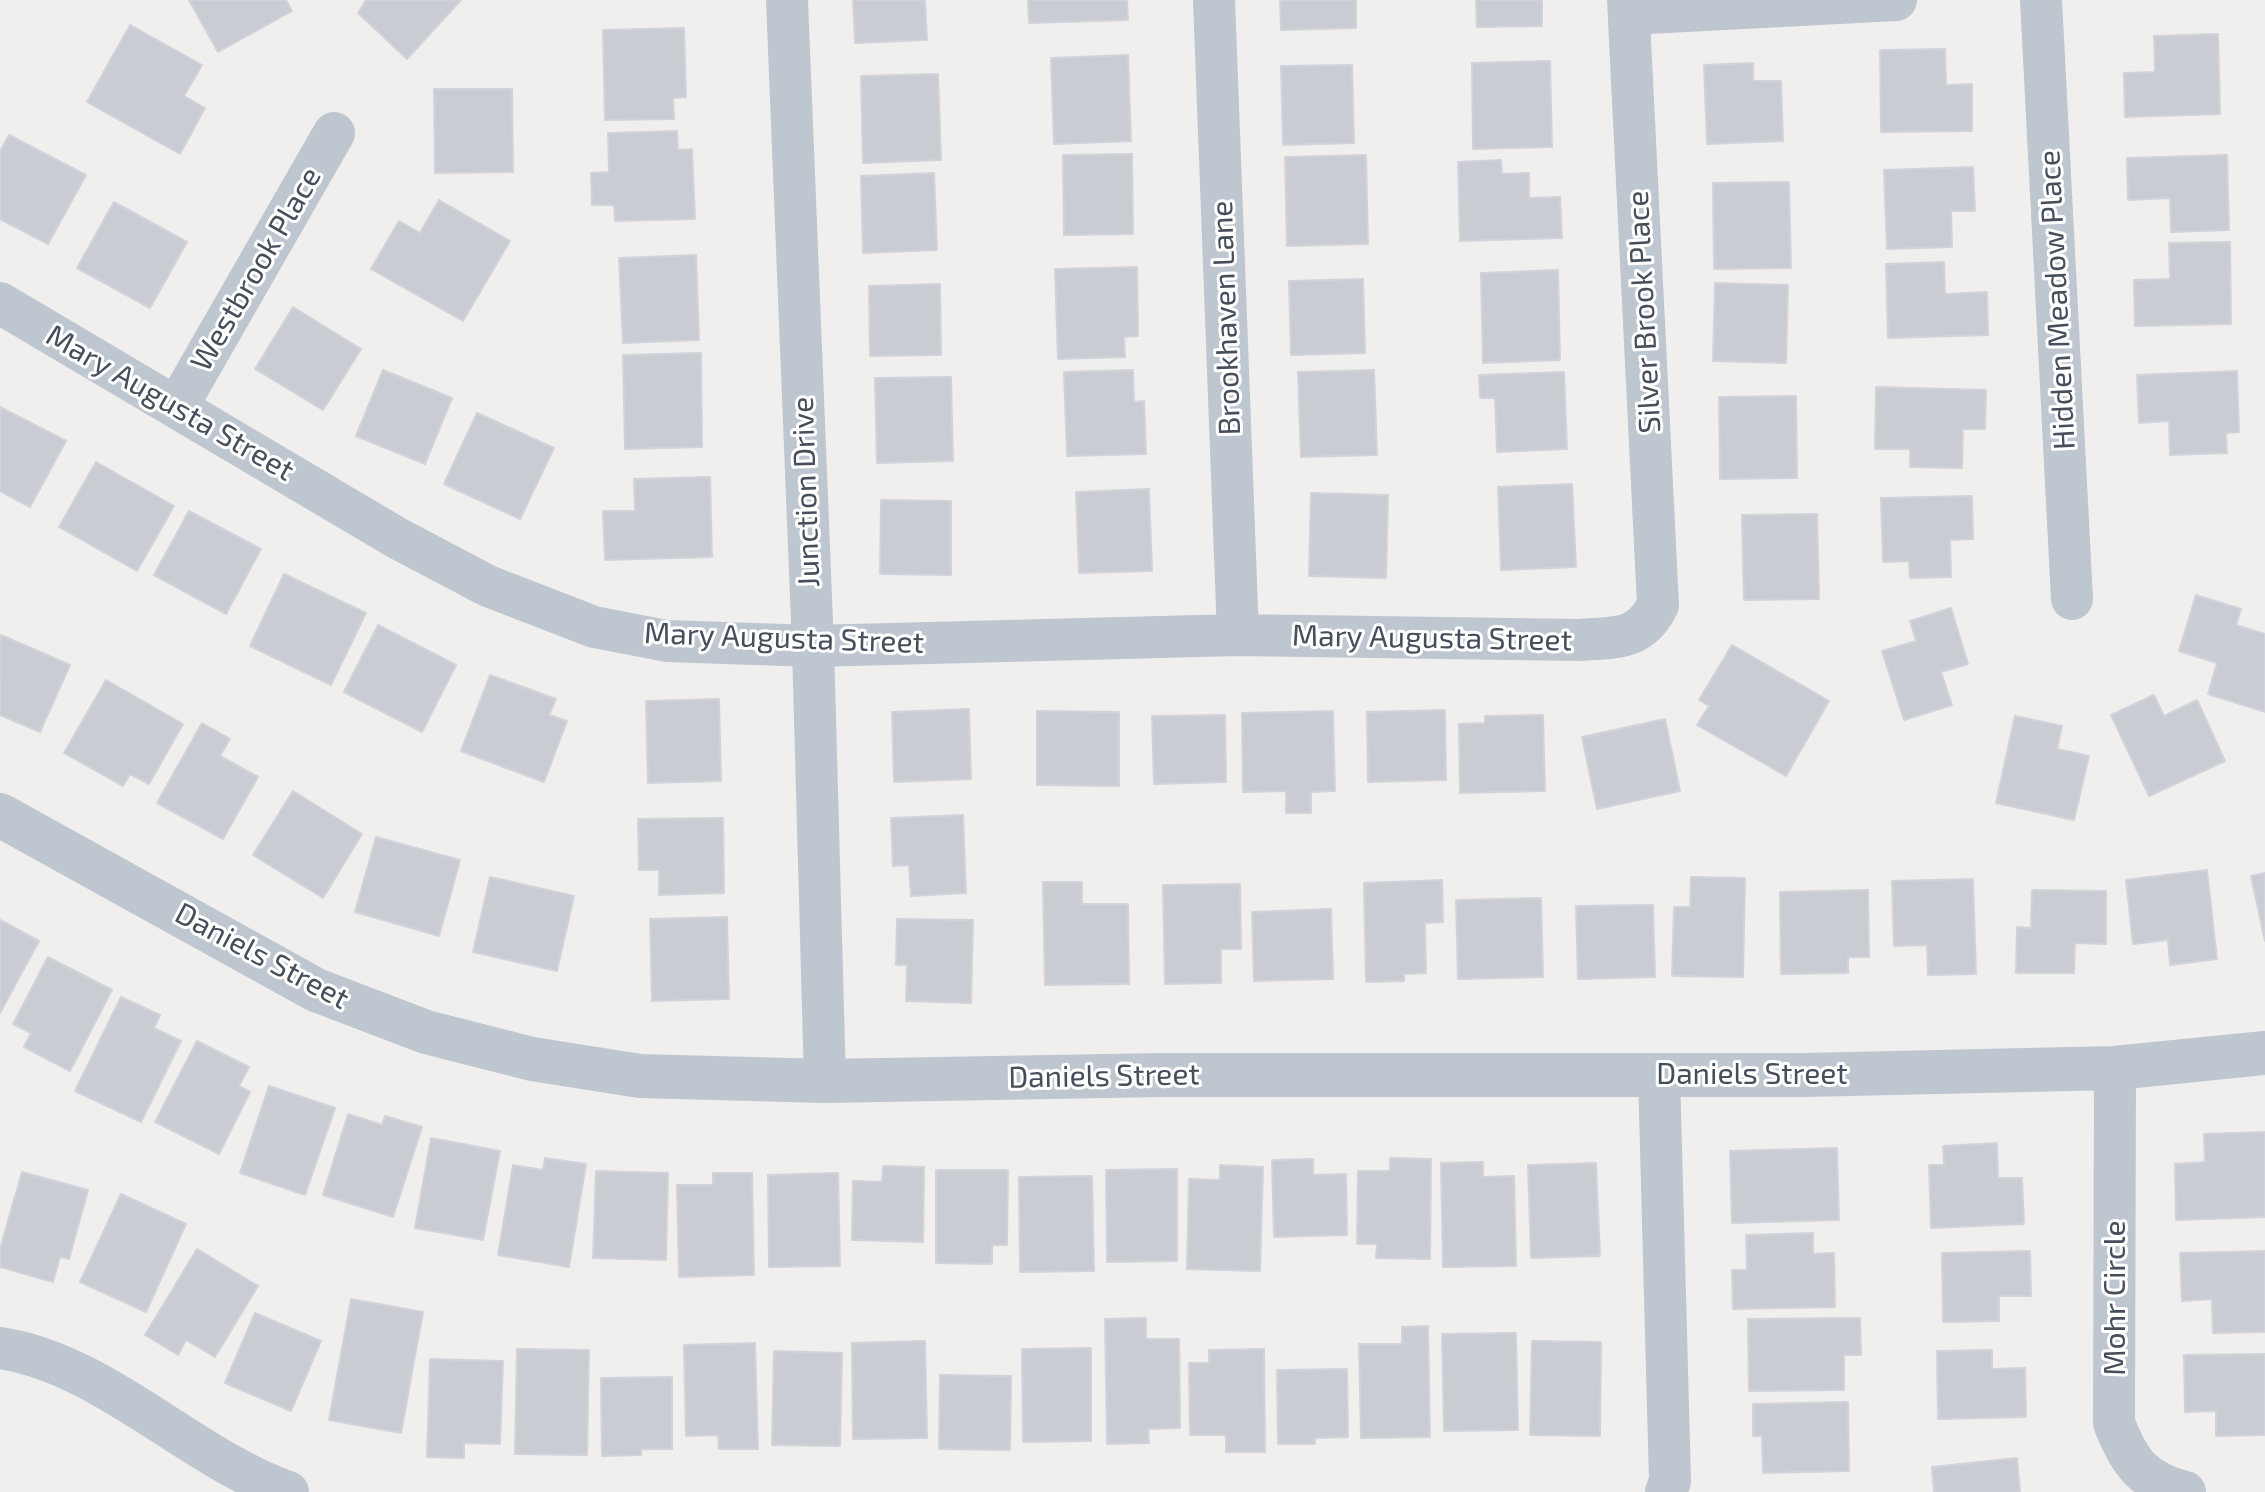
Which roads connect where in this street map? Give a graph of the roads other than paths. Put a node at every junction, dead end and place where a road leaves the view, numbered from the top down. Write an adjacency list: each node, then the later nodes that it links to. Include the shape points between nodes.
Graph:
1 (787, 0): 12 (street, Junction Drive)
2 (1214, 0): 11 (street, Brookhaven Lane)
3 (1896, 0): 5 (street)
4 (2041, 0): 9 (street, Hidden Meadow Place)
5 (1628, 7): 10 (street, Silver Brook Place, via 1658,605)
6 (334, 133): 8 (street, Westbrook Place)
7 (0, 303): 8 (street, Mary Augusta Street)
8 (178, 405): 12 (street, Mary Augusta Street, via 397,538 488,586 594,627 667,641)
9 (2072, 599)
10 (1649, 622): 11 (street, Mary Augusta Street, via 1627,637 1580,640)
11 (1238, 635): 12 (street, Mary Augusta Street)
12 (813, 646): 17 (street, Junction Drive)
13 (0, 815): 17 (street, Daniels Street, via 316,990 426,1032 532,1059 640,1076)
14 (2265, 1053): 15 (street, Daniels Street)
15 (2115, 1068): 16 (street, Daniels Street); 21 (street, Mohr Circle, via 2114,1423 2126,1454 2159,1486)
16 (1659, 1074): 17 (street, Daniels Street); 20 (street, via 1670,1481)
17 (825, 1081)
18 (0, 1348): 19 (street, via 20,1351 106,1389 248,1478)
19 (288, 1492)
20 (1666, 1492)
21 (2185, 1492)

